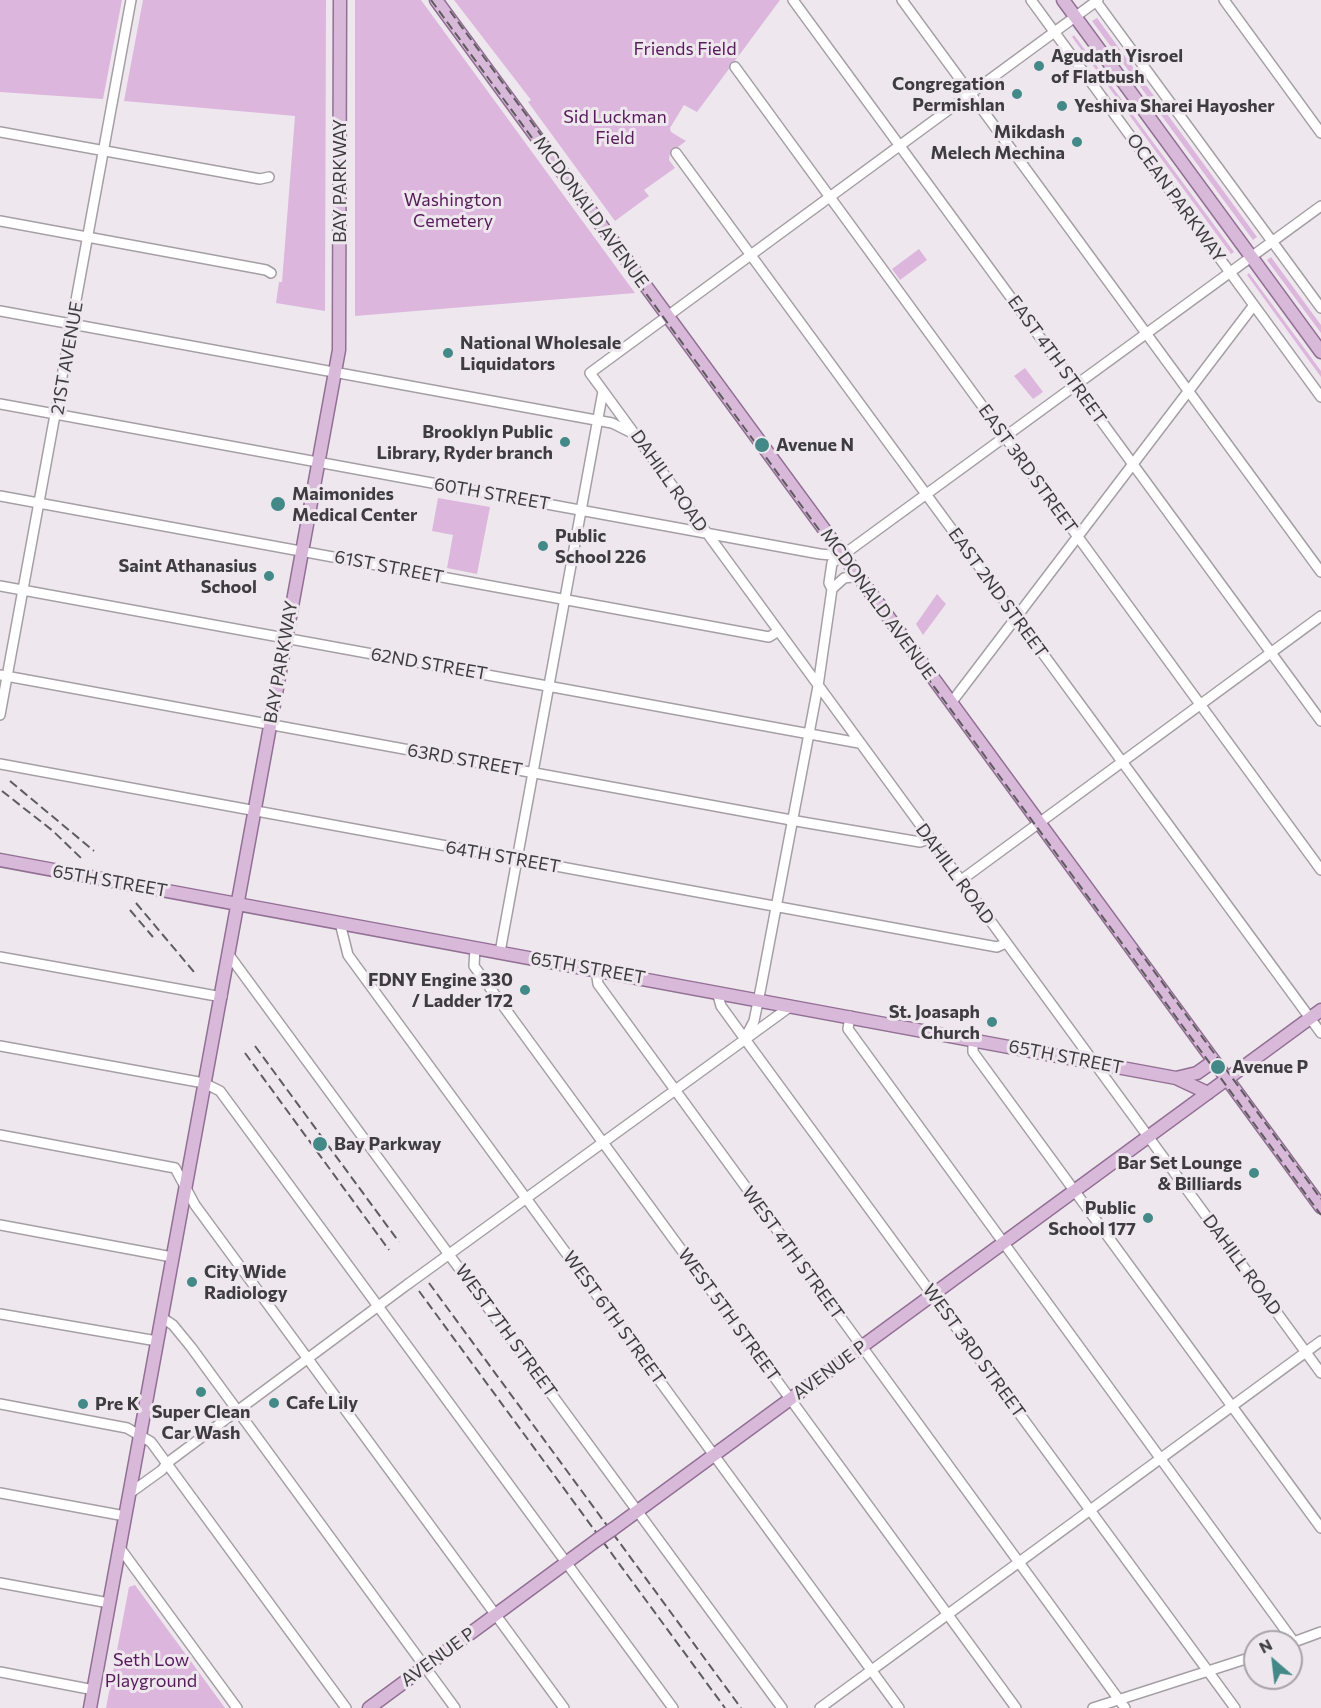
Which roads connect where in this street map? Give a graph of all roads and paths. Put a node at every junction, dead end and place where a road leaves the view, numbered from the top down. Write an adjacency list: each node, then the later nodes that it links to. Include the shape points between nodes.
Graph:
1 (131, 0): 17 (street, 21ST AVENUE)
2 (340, 0): 36 (main road, BAY PARKWAY, via 339,344)
3 (436, 0): 32 (main road, MCDONALD AVENUE)
4 (793, 0): 16 (street, EAST 4TH STREET)
5 (902, 0): 13 (street)
6 (1031, 0): 11 (street, OCEAN PARKWAY)
7 (1063, 0): 10 (main road, OCEAN PARKWAY)
8 (1096, 0): 10 (street); 24 (street)
9 (1224, 0): 15 (street)
10 (1075, 17): 11 (street); 26 (main road, OCEAN PARKWAY)
11 (1055, 32): 13 (street); 27 (street, OCEAN PARKWAY)
12 (735, 67): 20 (street, EAST 3RD STREET)
13 (970, 93): 16 (street); 34 (street)
14 (0, 132): 17 (street)
15 (1321, 133)
16 (899, 146): 20 (street); 37 (street, EAST 4TH STREET)
17 (105, 150): 19 (street, via 260,179); 23 (street, 21ST AVENUE)
18 (676, 153): 25 (street, EAST 2ND STREET)
19 (269, 177)
20 (828, 197): 25 (street); 45 (street, EAST 3RD STREET)
21 (1321, 206): 24 (street)
22 (0, 221): 23 (street)
23 (88, 237): 28 (street); 33 (street, 21ST AVENUE)
24 (1273, 242): 26 (street); 30 (street)
25 (750, 254): 32 (street); 48 (street, EAST 2ND STREET)
26 (1252, 257): 27 (street); 35 (main road, OCEAN PARKWAY)
27 (1230, 272): 29 (street, OCEAN PARKWAY); 34 (street)
28 (272, 273)
29 (1254, 306): 39 (street); 40 (street, OCEAN PARKWAY)
30 (1321, 308)
31 (0, 311): 33 (street)
32 (668, 316): 38 (street, DAHILL ROAD, via 590,373); 55 (main road, MCDONALD AVENUE)
33 (73, 324): 36 (street); 42 (street, 21ST AVENUE)
34 (1147, 334): 37 (street); 39 (street)
35 (1321, 352)
36 (335, 372): 43 (street); 46 (main road, BAY PARKWAY)
37 (1076, 386): 45 (street); 47 (street, EAST 4TH STREET)
38 (603, 391): 43 (street); 44 (street, DAHILL ROAD)
39 (1189, 391): 47 (street); 56 (street)
40 (1321, 397)
41 (0, 404): 42 (street, 60TH STREET)
42 (56, 414): 46 (street, 60TH STREET); 50 (street, 21ST AVENUE)
43 (599, 421): 44 (street, via 621,426); 51 (street)
44 (636, 437): 52 (street, DAHILL ROAD)
45 (1005, 438): 48 (street); 53 (street, EAST 3RD STREET)
46 (318, 462): 51 (street, 60TH STREET); 54 (main road, BAY PARKWAY)
47 (1133, 464): 53 (street); 66 (street, EAST 4TH STREET)
48 (927, 495): 55 (street); 63 (street, EAST 2ND STREET)
49 (0, 496): 50 (street, 61ST STREET)
50 (40, 504): 54 (street, 61ST STREET); 60 (street, 21ST AVENUE)
51 (582, 510): 52 (street, 60TH STREET); 61 (street)
52 (706, 533): 55 (street, 60TH STREET); 64 (street, DAHILL ROAD)
53 (1077, 536): 63 (street); 71 (street, EAST 3RD STREET)
54 (302, 551): 61 (street, 61ST STREET); 65 (main road, BAY PARKWAY)
55 (842, 556): 57 (main road, MCDONALD AVENUE); 59 (street, via 832,563)
56 (1321, 572)
57 (861, 580): 59 (street, via 844,578); 70 (main road, MCDONALD AVENUE)
58 (0, 586): 60 (street, 62ND STREET)
59 (832, 589): 69 (street)
60 (24, 590): 65 (street, 62ND STREET); 67 (street, 21ST AVENUE)
61 (564, 600): 64 (street, 61ST STREET, via 769,636); 68 (street)
62 (1321, 616): 66 (street)
63 (1016, 617): 70 (street); 77 (street, EAST 2ND STREET)
64 (777, 632): 69 (street, DAHILL ROAD)
65 (286, 638): 68 (street, 62ND STREET); 74 (main road, BAY PARKWAY)
66 (1271, 653): 71 (street); 73 (street, EAST 4TH STREET)
67 (4, 675): 72 (street, 21ST AVENUE); 74 (street, 63RD STREET)
68 (548, 686): 75 (street, 62ND STREET); 79 (street)
69 (818, 686): 75 (street); 76 (street, DAHILL ROAD)
70 (951, 704): 82 (main road, MCDONALD AVENUE)
71 (1200, 705): 77 (street); 86 (street, EAST 3RD STREET)
72 (0, 715)
73 (1321, 721)
74 (270, 724): 79 (street, 63RD STREET); 80 (main road, BAY PARKWAY)
75 (808, 734): 76 (street, 62ND STREET); 81 (street)
76 (859, 742): 83 (street, DAHILL ROAD)
77 (1122, 762): 82 (street); 103 (street, EAST 2ND STREET)
78 (0, 764): 80 (street, 64TH STREET)
79 (533, 772): 81 (street, 63RD STREET); 84 (street)
80 (255, 811): 84 (street, 64TH STREET); 88 (main road, BAY PARKWAY)
81 (792, 820): 83 (street, 63RD STREET, via 920,842); 89 (street)
82 (1039, 823): 87 (street); 108 (main road, MCDONALD AVENUE)
83 (929, 839): 87 (street, DAHILL ROAD)
84 (517, 859): 89 (street, 64TH STREET); 93 (street)
85 (0, 860): 88 (main road, 65TH STREET)
86 (1321, 870)
87 (960, 881): 91 (street, DAHILL ROAD)
88 (238, 904): 90 (main road, 65TH STREET); 94 (main road, BAY PARKWAY)
89 (776, 907): 91 (street, 64TH STREET, via 997,947); 99 (street)
90 (340, 923): 92 (main road, 65TH STREET); 120 (street, WEST 6TH STREET, via 348,955)
91 (1006, 943): 109 (street, DAHILL ROAD)
92 (475, 948): 93 (main road, 65TH STREET); 117 (street, WEST 5TH STREET, via 474,966)
93 (500, 952): 96 (main road, 65TH STREET)
94 (230, 955): 98 (main road, BAY PARKWAY); 124 (street, WEST 7TH STREET)
95 (0, 957): 98 (street)
96 (596, 970): 97 (main road, 65TH STREET); 113 (street, WEST 4TH STREET, via 598,984)
97 (717, 992): 99 (main road, 65TH STREET); 105 (street, WEST 3RD STREET, via 721,1006)
98 (222, 998): 112 (main road, BAY PARKWAY)
99 (759, 1000): 100 (main road, 65TH STREET); 105 (street, via 754,1021)
100 (791, 1006): 102 (main road, 65TH STREET); 105 (street)
101 (1321, 1010): 103 (main road, AVENUE P)
102 (850, 1016): 106 (main road, 65TH STREET); 123 (street, via 848,1029)
103 (1310, 1018): 104 (street, EAST 2ND STREET); 111 (main road, AVENUE P)
104 (1321, 1033)
105 (744, 1038): 113 (street); 126 (street, WEST 3RD STREET)
106 (973, 1039): 109 (main road, 65TH STREET); 119 (street, via 973,1052)
107 (0, 1046): 112 (street)
108 (1214, 1061): 110 (main road, via 1197,1073); 111 (main road, MCDONALD AVENUE)
109 (1092, 1062): 110 (main road, 65TH STREET); 116 (street, DAHILL ROAD)
110 (1176, 1078): 114 (main road, 65TH STREET)
111 (1227, 1079): 114 (main road, AVENUE P); 121 (main road, MCDONALD AVENUE)
112 (204, 1083): 118 (main road, BAY PARKWAY); 127 (street, via 220,1090)
113 (673, 1091): 117 (street); 132 (street, WEST 4TH STREET)
114 (1208, 1093): 116 (main road, AVENUE P)
115 (0, 1135): 118 (street, via 175,1168)
116 (1148, 1137): 119 (main road, AVENUE P); 133 (street, DAHILL ROAD)
117 (603, 1142): 120 (street); 136 (street, WEST 5TH STREET)
118 (185, 1186): 125 (main road, BAY PARKWAY); 134 (street)
119 (1074, 1191): 123 (main road, AVENUE P); 138 (street)
120 (526, 1198): 124 (street); 141 (street, WEST 6TH STREET)
121 (1321, 1207)
122 (0, 1225): 125 (street)
123 (1004, 1243): 126 (main road, AVENUE P); 142 (street)
124 (450, 1254): 127 (street, bridge); 147 (street, WEST 7TH STREET)
125 (172, 1257): 129 (main road, BAY PARKWAY)
126 (932, 1295): 132 (main road, AVENUE P); 146 (street, WEST 3RD STREET)
127 (379, 1306): 134 (street); 152 (street)
128 (0, 1314): 130 (street)
129 (161, 1317): 130 (main road, BAY PARKWAY); 139 (street, via 173,1325)
130 (157, 1341): 140 (main road, BAY PARKWAY)
131 (1321, 1341): 133 (street)
132 (861, 1347): 136 (main road, AVENUE P); 151 (street, WEST 4TH STREET)
133 (1306, 1352): 135 (street, DAHILL ROAD); 138 (street)
134 (308, 1358): 139 (street); 156 (street)
135 (1321, 1373)
136 (791, 1399): 141 (main road, AVENUE P); 155 (street, WEST 5TH STREET)
137 (0, 1404): 140 (street, via 128,1428)
138 (1232, 1406): 142 (street); 149 (street)
139 (237, 1410): 143 (street); 161 (street)
140 (140, 1435): 143 (street, via 152,1442); 145 (main road, BAY PARKWAY)
141 (714, 1455): 147 (main road, AVENUE P); 162 (street, WEST 6TH STREET)
142 (1161, 1458): 146 (street); 157 (street)
143 (167, 1462): 145 (street); 169 (street)
144 (0, 1493): 148 (street)
145 (130, 1493): 148 (main road, BAY PARKWAY)
146 (1090, 1510): 151 (street); 164 (street, WEST 3RD STREET)
147 (638, 1511): 152 (main road, AVENUE P, bridge); 174 (street, WEST 7TH STREET)
148 (125, 1516): 150 (main road, BAY PARKWAY)
149 (1321, 1528)
150 (120, 1548): 154 (main road, BAY PARKWAY); 168 (street)
151 (1019, 1562): 155 (street); 166 (street, WEST 4TH STREET)
152 (567, 1563): 156 (main road, AVENUE P); 173 (street)
153 (0, 1583): 154 (street)
154 (109, 1603): 165 (main road, BAY PARKWAY)
155 (948, 1614): 162 (street); 177 (street, WEST 5TH STREET)
156 (496, 1615): 161 (main road, AVENUE P); 172 (street)
157 (1284, 1630)
158 (1320, 1634): 159 (street)
159 (1303, 1640)
160 (1243, 1660): 164 (street)
161 (425, 1667): 170 (main road, AVENUE P); 171 (street)
162 (872, 1670): 175 (street); 176 (street, WEST 6TH STREET)
163 (0, 1672): 165 (street)
164 (1208, 1672): 166 (street); 179 (street, WEST 3RD STREET)
165 (94, 1690): 167 (main road, BAY PARKWAY)
166 (1122, 1704): 178 (street)
167 (90, 1708)
168 (237, 1708)
169 (346, 1708)
170 (369, 1708)
171 (455, 1708)
172 (564, 1708)
173 (673, 1708)
174 (782, 1708)
175 (820, 1708)
176 (899, 1708)
177 (1016, 1708)
178 (1093, 1708)
179 (1235, 1708)

